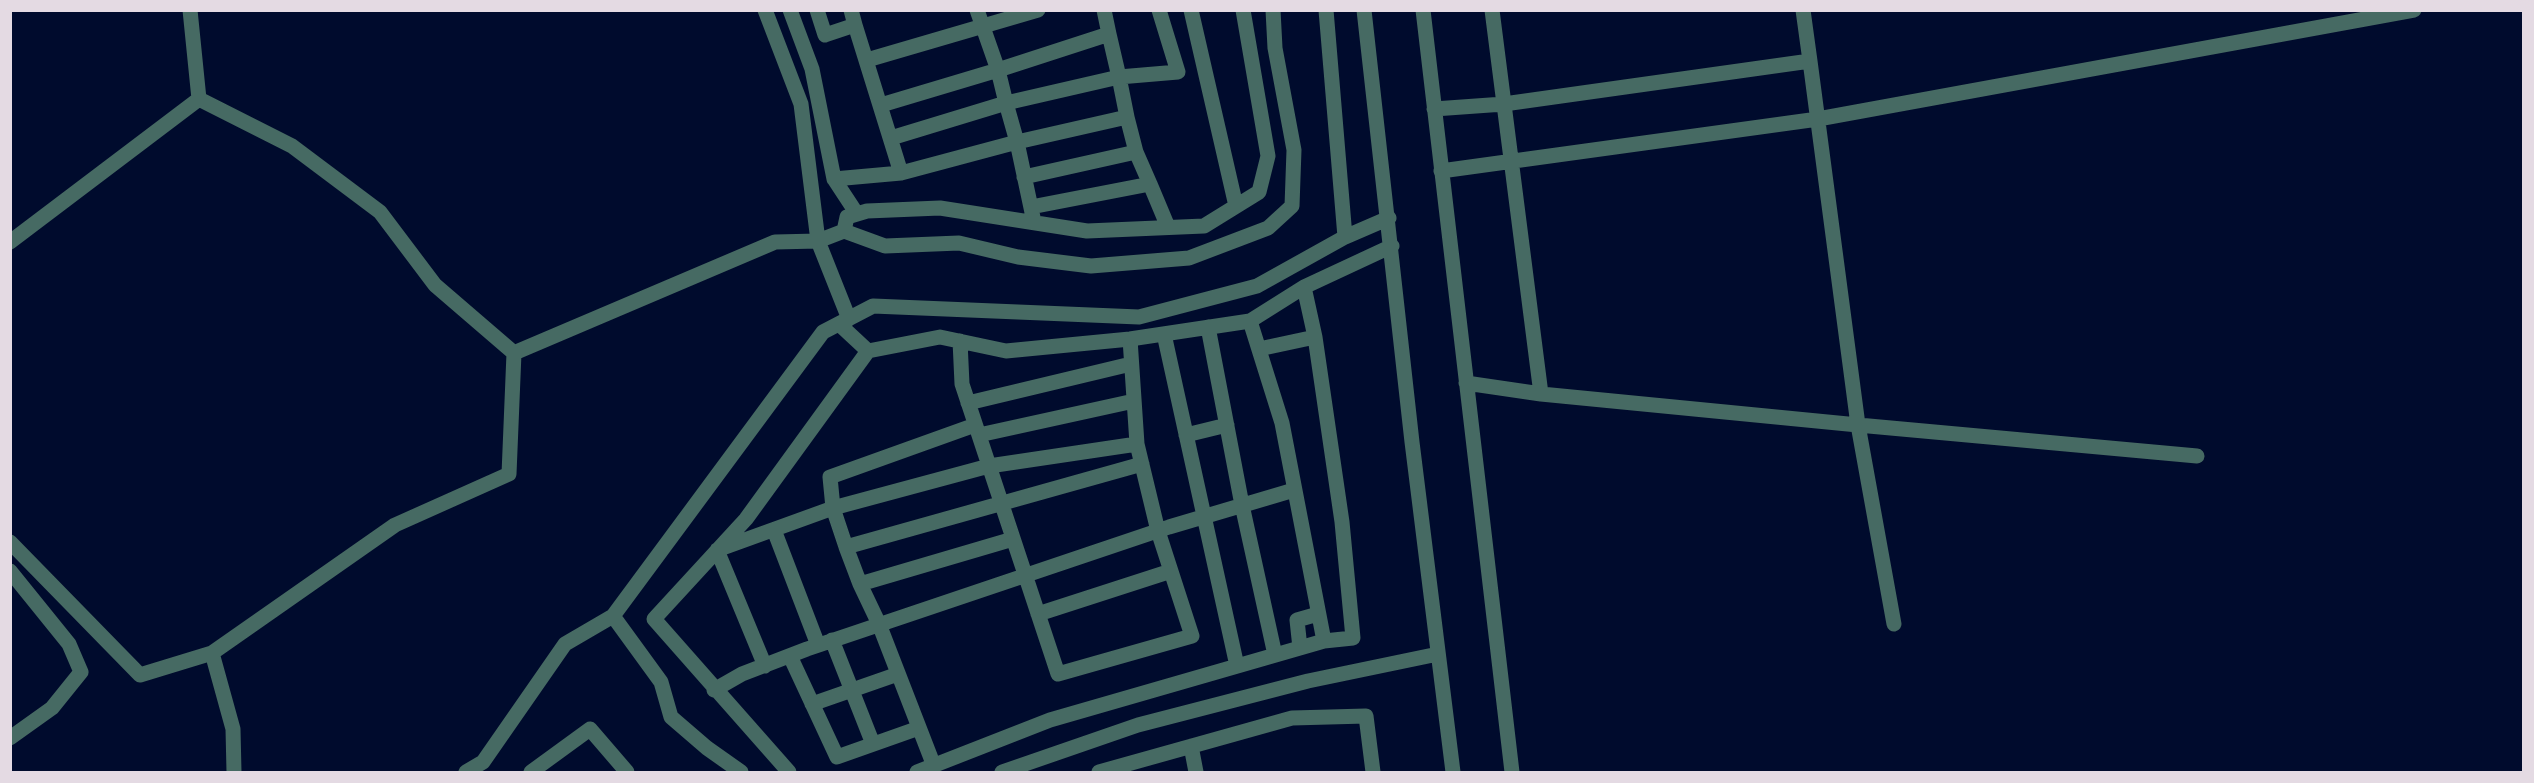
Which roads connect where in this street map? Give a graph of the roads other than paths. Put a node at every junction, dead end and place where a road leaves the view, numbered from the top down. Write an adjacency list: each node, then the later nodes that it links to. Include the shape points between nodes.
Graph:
1 (190, 10): 25 (lane)
2 (765, 10): 48 (lane, via 801,104)
3 (790, 10): 39 (lane, via 812,69)
4 (817, 10): 18 (lane, via 825,35)
5 (977, 10): 19 (lane)
6 (1038, 10): 19 (lane)
7 (1104, 10): 20 (lane)
8 (1159, 10): 24 (lane, via 1178,72)
9 (1191, 10): 41 (lane)
10 (1243, 10): 41 (lane, via 1268,156 1259,192)
11 (1273, 10): 46 (lane, via 1275,48 1294,150 1292,206 1268,228 1189,258 1091,266 1018,257 959,243 885,246)
12 (1326, 10): 47 (lane)
13 (1364, 10): 44 (lane)
14 (1423, 10): 29 (lane)
15 (1492, 10): 27 (lane)
16 (1803, 10): 22 (lane)
17 (2414, 10): 31 (lane)
18 (853, 18): 21 (lane)
19 (982, 27): 21 (lane); 23 (lane)
20 (1109, 34): 23 (lane); 24 (lane)
21 (867, 60): 28 (lane)
22 (1810, 61): 27 (lane); 31 (lane)
23 (998, 69): 26 (lane); 28 (lane)
24 (1119, 77): 26 (lane); 30 (lane)
25 (199, 99): 49 (lane); 61 (lane, via 292,146 380,212 435,285)
26 (1006, 103): 32 (lane); 33 (lane)
27 (1504, 104): 29 (lane); 35 (lane)
28 (880, 105): 32 (lane)
29 (1434, 109): 36 (lane)
30 (1126, 117): 33 (lane); 34 (lane)
31 (1818, 119): 35 (lane); 68 (lane)
32 (891, 138): 37 (lane)
33 (1017, 142): 37 (lane); 38 (lane)
34 (1136, 152): 38 (lane); 40 (lane)
35 (1511, 160): 36 (lane); 64 (lane)
36 (1441, 171): 63 (lane)
37 (901, 173): 39 (lane)
38 (1024, 177): 43 (lane)
39 (834, 179): 42 (lane)
40 (1150, 184): 43 (lane); 45 (lane)
41 (1236, 206): 45 (lane, via 1204,226)
42 (857, 214): 43 (lane, via 940,208); 46 (lane, via 847,217)
43 (1032, 215): 45 (lane, via 1087,231)
44 (1389, 218): 47 (lane); 50 (lane)
45 (1168, 227)
46 (844, 231): 48 (lane)
47 (1345, 237): 52 (lane, via 1257,286 1139,317 873,306)
48 (818, 241): 52 (lane); 61 (lane, via 775,242)
49 (10, 242)
50 (1392, 246): 51 (lane); 99 (lane)
51 (1305, 287): 53 (lane); 56 (lane)
52 (844, 321): 60 (lane); 92 (lane, via 823,332)
53 (1250, 321): 54 (lane); 59 (lane)
54 (1208, 327): 55 (lane); 67 (lane)
55 (1164, 334): 57 (lane); 70 (lane)
56 (1315, 337): 59 (lane); 95 (lane, via 1342,522 1353,638)
57 (1130, 339): 58 (lane, via 1006,351); 62 (lane)
58 (960, 342): 60 (lane, via 940,337); 66 (lane, via 962,384)
59 (1259, 349): 75 (lane, via 1282,423)
60 (868, 351): 85 (lane, via 746,519)
61 (514, 353): 98 (lane, via 509,474 395,525)
62 (1131, 364): 65 (lane); 66 (lane)
63 (1466, 383): 64 (lane); 125 (lane)
64 (1541, 394): 68 (lane)
65 (1134, 400): 69 (lane); 71 (lane)
66 (968, 403): 69 (lane)
67 (1227, 425): 70 (lane); 77 (lane)
68 (1858, 425): 72 (lane); 94 (lane)
69 (977, 430): 74 (lane); 78 (lane, via 830,477)
70 (1186, 435): 79 (lane)
71 (1137, 444): 73 (lane); 74 (lane)
72 (2197, 456)
73 (1142, 464): 76 (lane); 81 (lane)
74 (989, 466): 76 (lane); 78 (lane)
75 (1294, 490): 77 (lane); 91 (lane)
76 (1001, 502): 82 (lane); 84 (lane)
77 (1242, 505): 79 (lane); 100 (lane)
78 (833, 508): 80 (lane); 84 (lane)
79 (1204, 517): 81 (lane); 103 (lane)
80 (774, 530): 85 (lane); 96 (lane)
81 (1158, 531): 87 (lane); 88 (lane)
82 (1013, 539): 88 (lane); 89 (lane)
83 (10, 542): 98 (lane, via 140,675)
84 (846, 548): 89 (lane)
85 (717, 550): 102 (lane); 105 (lane, via 654,619)
86 (10, 571): 109 (lane, via 69,644 81,672 52,708)
87 (1171, 571): 90 (lane); 90 (lane, via 1192,636 1058,674)
88 (1024, 575): 90 (lane); 93 (lane)
89 (860, 584): 93 (lane)
90 (1038, 614)
91 (1318, 614): 95 (lane); 97 (lane, via 1296,620)
92 (613, 616): 114 (lane, via 565,644 483,762); 117 (lane, via 661,682 671,717)
93 (879, 624): 96 (lane); 104 (lane)
94 (1894, 624)
95 (1323, 641): 97 (lane)
96 (825, 643): 101 (lane); 106 (lane)
97 (1300, 648): 100 (lane)
98 (212, 653): 113 (lane, via 233,729)
99 (1438, 654): 120 (lane, via 1308,681 1138,725); 124 (lane)
100 (1275, 655): 103 (lane)
101 (790, 656): 102 (lane); 107 (lane)
102 (765, 666): 105 (lane)
103 (1237, 666): 112 (lane, via 1050,720)
104 (898, 674): 106 (lane); 108 (lane)
105 (714, 690): 118 (lane)
106 (853, 690): 107 (lane); 110 (lane)
107 (812, 704): 110 (lane, via 837,756)
108 (919, 728): 110 (lane); 112 (lane)
109 (10, 738)
110 (873, 744)
111 (1191, 746): 121 (lane); 122 (lane); 123 (lane, via 1292,718 1366,716)
112 (934, 766): 119 (lane)
113 (234, 772)
114 (466, 772)
115 (531, 772): 116 (lane, via 590,729)
116 (627, 772)
117 (741, 772)
118 (789, 772)
119 (917, 772)
120 (1002, 772)
121 (1099, 772)
122 (1196, 772)
123 (1373, 772)
124 (1453, 772)
125 (1512, 772)

